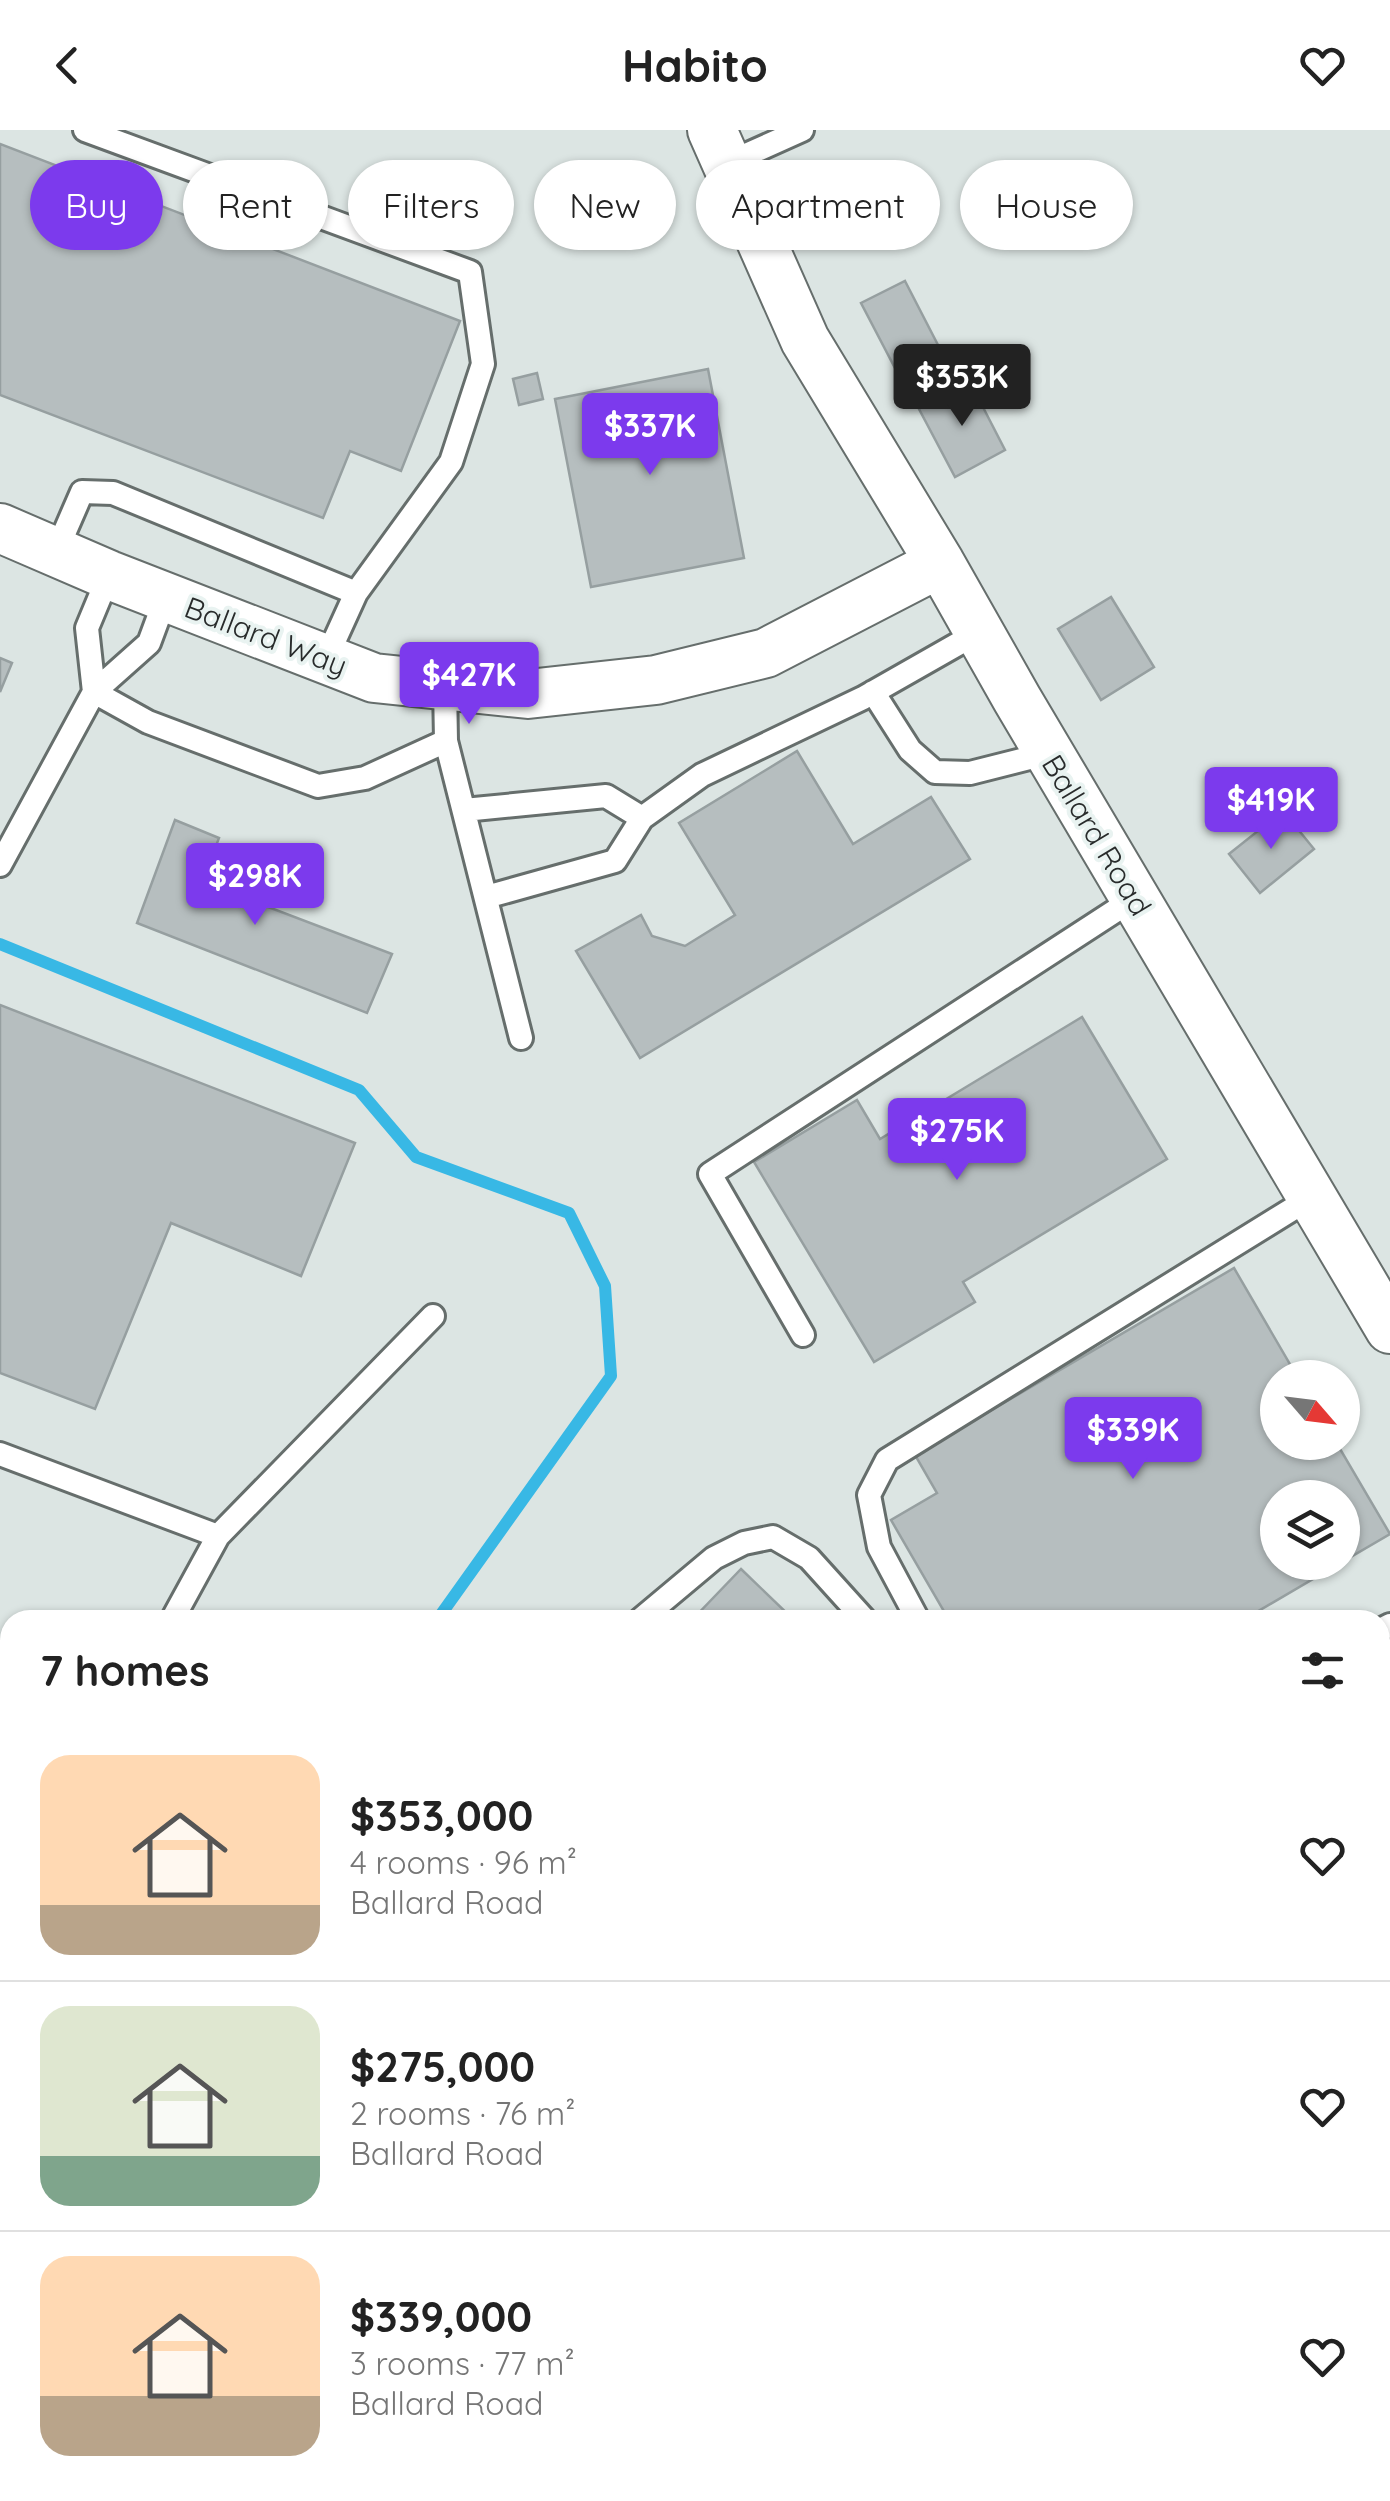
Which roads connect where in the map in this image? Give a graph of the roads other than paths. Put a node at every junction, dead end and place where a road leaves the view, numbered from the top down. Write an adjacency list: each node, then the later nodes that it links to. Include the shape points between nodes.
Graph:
1 (85, 130): 8 (lane, via 470,272 484,364 450,462)
2 (802, 130): 3 (lane)
3 (720, 146): 6 (street, Ballard Road, via 805,340)
4 (0, 528): 5 (street, Ballard Way)
5 (56, 552): 7 (street, Ballard Way); 8 (lane, via 82,492 112,493)
6 (940, 563): 10 (street, Ballard Road); 12 (street, Ballard Way, via 766,653 656,680 528,694)
7 (109, 575): 9 (street, Ballard Way); 13 (lane, via 88,628)
8 (356, 593): 11 (lane)
9 (166, 598): 11 (street, Ballard Way); 13 (lane, via 149,643)
10 (979, 632): 14 (lane); 16 (street, Ballard Road)
11 (326, 659): 12 (street, Ballard Way, via 374,678)
12 (445, 685): 15 (lane)
13 (94, 692): 15 (lane, via 148,722 318,786 365,778); 19 (lane)
14 (873, 692): 16 (lane, via 910,750 935,772 970,773); 18 (lane, via 702,775)
15 (446, 740): 17 (lane)
16 (1049, 753): 21 (street, Ballard Road)
17 (464, 810): 18 (lane, via 606,796); 20 (lane)
18 (642, 818): 20 (lane, via 614,861)
19 (0, 865)
20 (486, 898): 22 (lane)
21 (1135, 898): 23 (street, Ballard Road); 26 (lane, via 710,1174)
22 (521, 1038)
23 (1312, 1197): 25 (street, Ballard Road); 32 (lane, via 887,1460 869,1495 878,1547)
24 (433, 1316): 28 (lane)
25 (1390, 1329)
26 (802, 1335)
27 (0, 1454): 28 (lane)
28 (218, 1536): 29 (lane)
29 (177, 1610)
30 (652, 1610): 31 (lane, via 714,1558 773,1536 809,1558)
31 (855, 1610)
32 (913, 1610)

